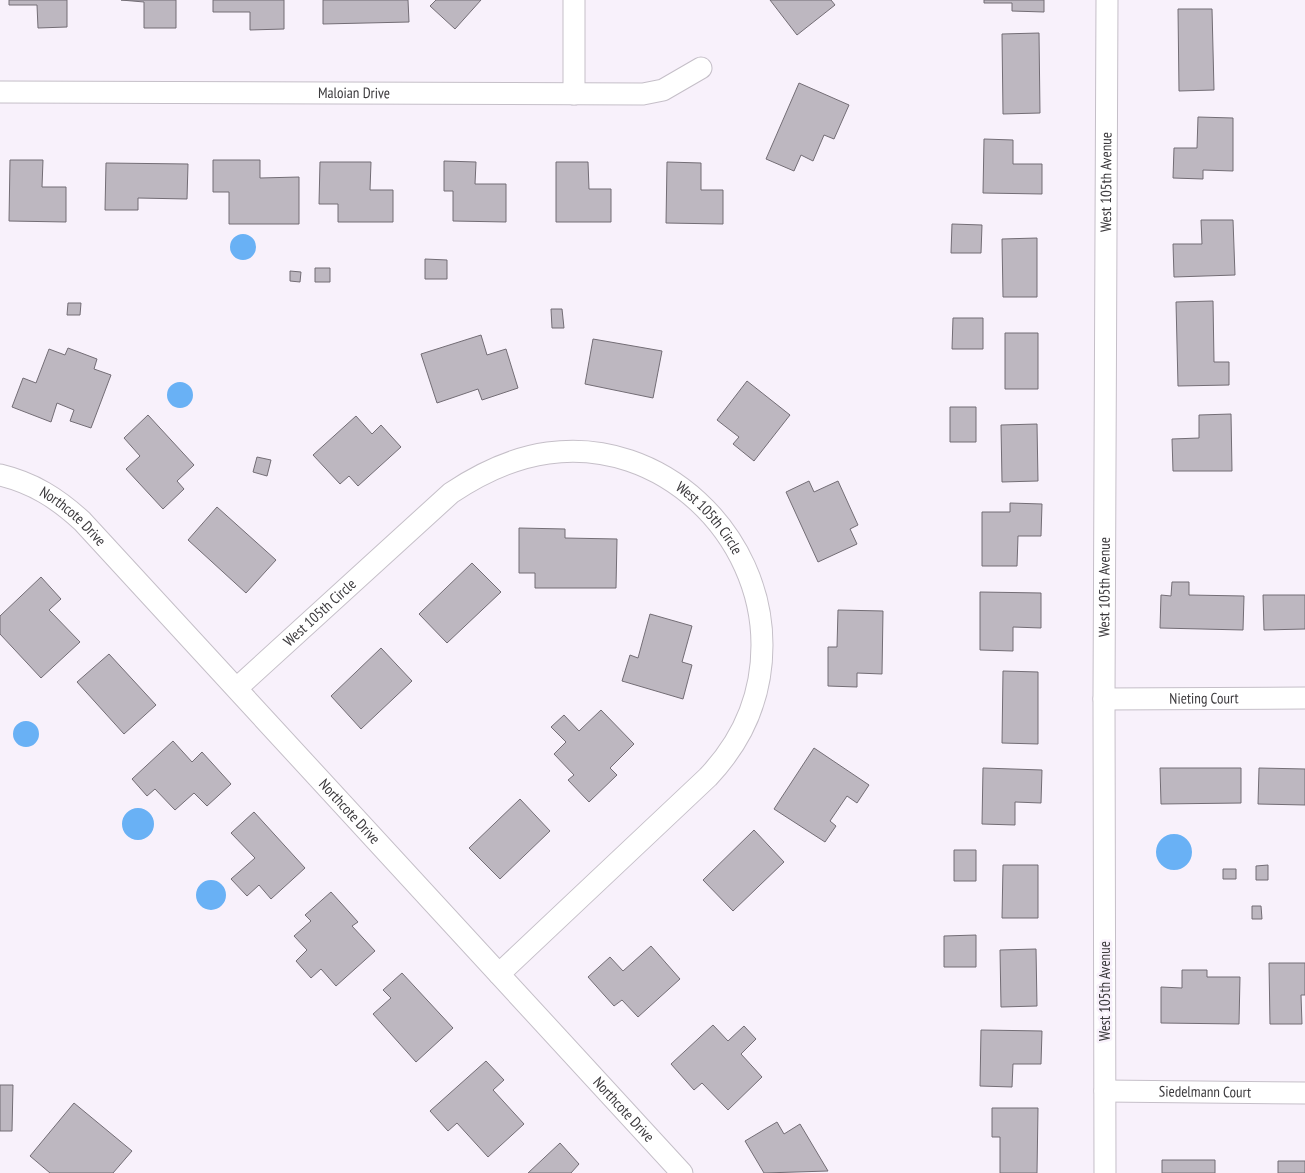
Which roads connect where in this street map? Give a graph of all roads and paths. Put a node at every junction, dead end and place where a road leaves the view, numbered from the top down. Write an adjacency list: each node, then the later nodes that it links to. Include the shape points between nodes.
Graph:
1 (574, 0): 5 (street)
2 (1107, 0): 9 (street, West 105th Avenue)
3 (701, 68): 5 (street, Maloian Drive, via 663,90 643,94)
4 (0, 92): 5 (street, Maloian Drive)
5 (574, 94)
6 (0, 475): 7 (street, Northcote Drive, via 36,486 67,507)
7 (237, 688): 10 (street, Northcote Drive); 10 (street, West 105th Circle, via 451,493 506,464 550,453 574,452 617,458 636,463 673,481 716,519 740,554 756,590 760,611 761,675 751,714 713,772)
8 (1305, 698): 9 (street, Nieting Court)
9 (1104, 699): 11 (street, West 105th Avenue)
10 (499, 974): 13 (street, Northcote Drive)
11 (1105, 1091): 12 (street, Siedelmann Court); 14 (street, West 105th Avenue)
12 (1305, 1093)
13 (682, 1173)
14 (1105, 1173)

